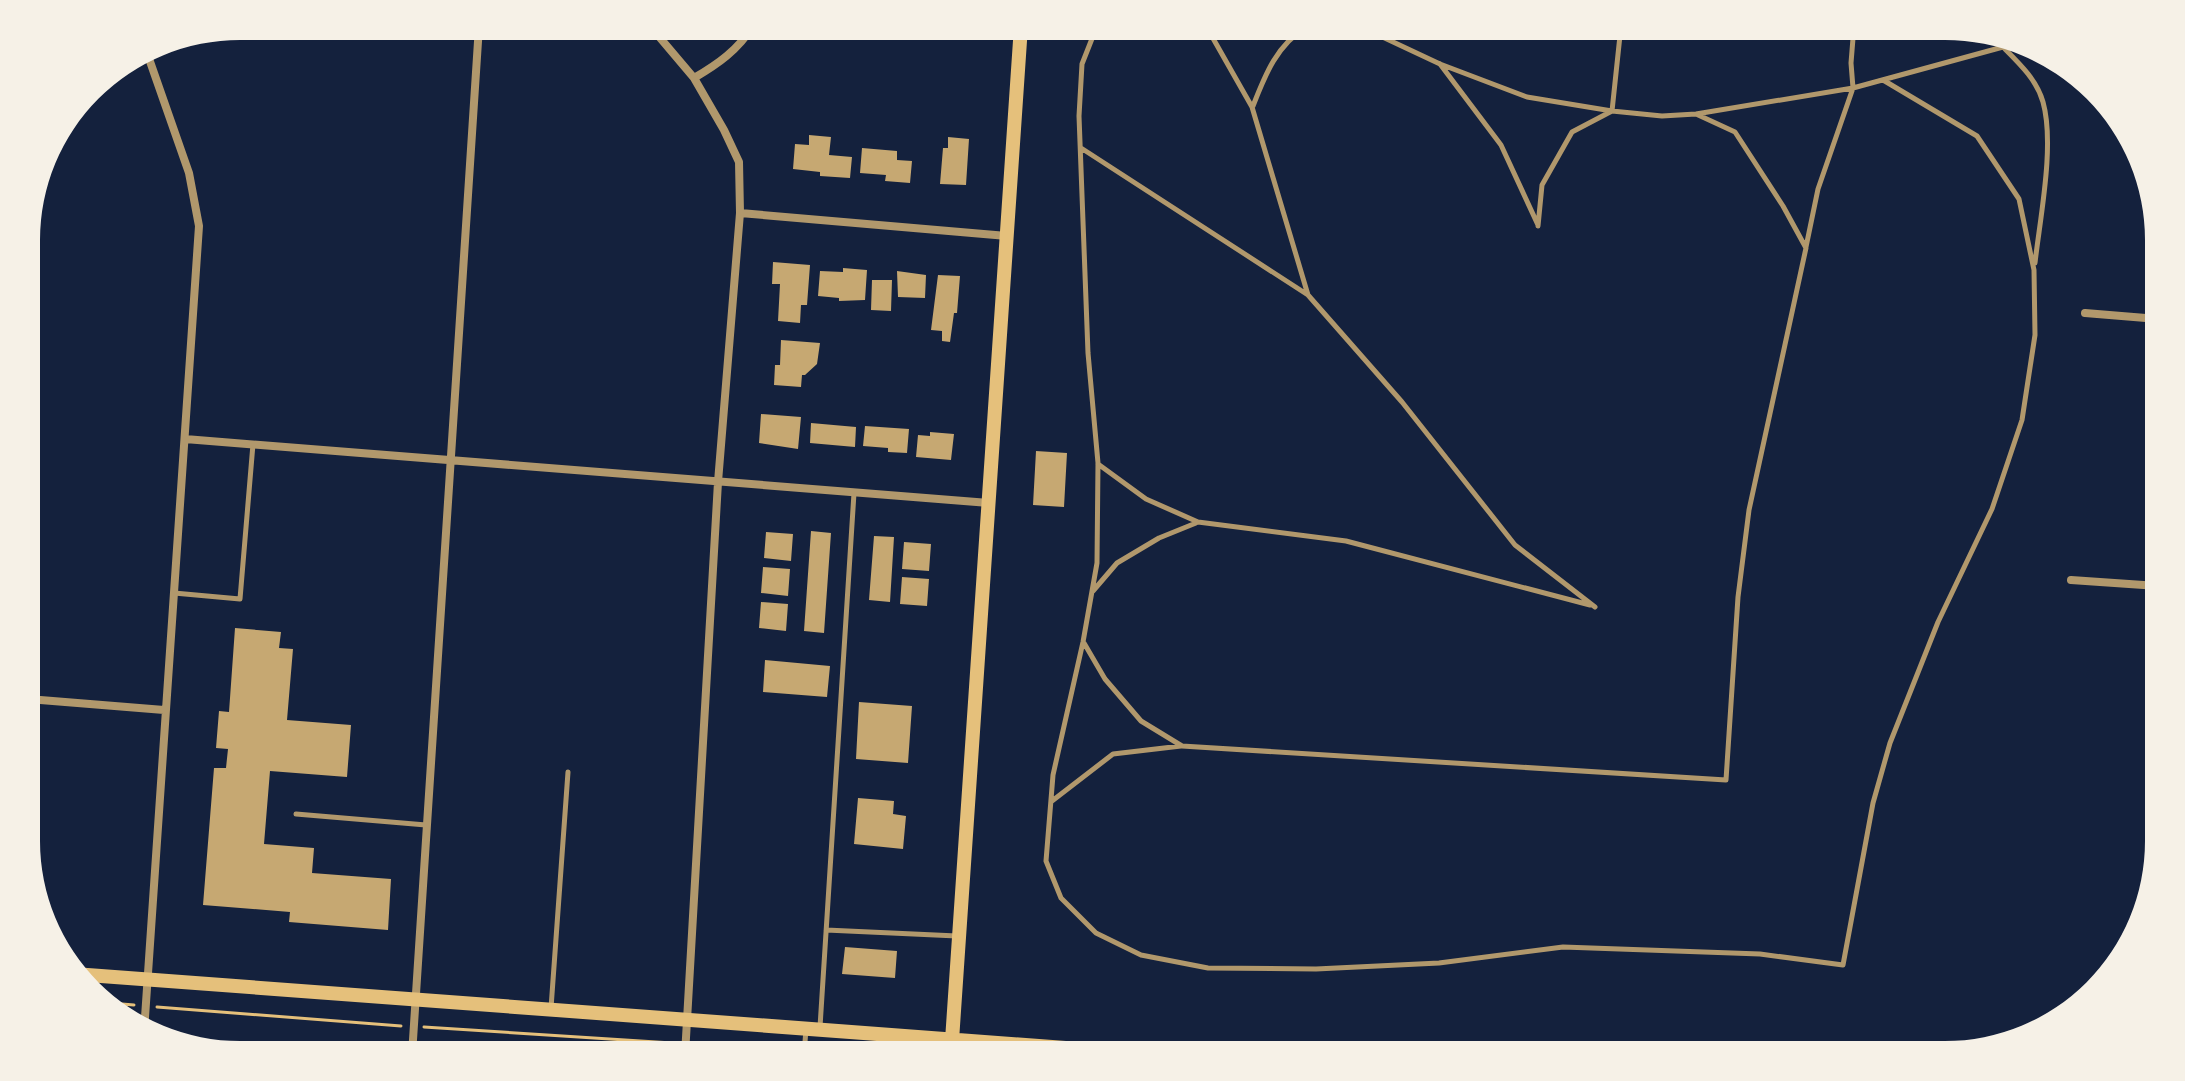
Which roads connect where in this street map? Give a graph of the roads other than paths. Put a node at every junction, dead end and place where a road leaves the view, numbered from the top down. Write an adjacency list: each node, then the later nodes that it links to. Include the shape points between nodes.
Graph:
1 (478, 40): 31 (street)
2 (662, 40): 15 (street)
3 (744, 40): 15 (street)
4 (1020, 40): 23 (main road)
5 (1091, 40): 21 (lane, via 1082,64)
6 (1214, 40): 18 (lane)
7 (1290, 40): 18 (lane, via 1271,62)
8 (1389, 40): 14 (lane)
9 (1620, 40): 19 (lane)
10 (1853, 40): 17 (lane)
11 (1993, 46): 16 (lane)
12 (2011, 52): 25 (lane, via 2043,102 2048,154)
13 (150, 62): 29 (street, via 189,173 199,226)
14 (1440, 64): 19 (lane, via 1527,97); 19 (lane, via 1501,145 1538,226 1542,185 1572,132)
15 (694, 78): 22 (street, via 739,162)
16 (1883, 80): 17 (lane); 25 (lane, via 1977,136 2019,199)
17 (1853, 88): 20 (lane); 24 (lane, via 1818,189)
18 (1252, 107): 26 (lane)
19 (1612, 111): 20 (lane)
20 (1696, 114): 24 (lane, via 1735,132)
21 (1080, 148): 26 (lane); 32 (lane)
22 (740, 213): 23 (street); 33 (street)
23 (1007, 236): 35 (main road)
24 (1806, 248): 44 (lane, via 1749,510 1726,780)
25 (2034, 270): 46 (lane, via 2035,335 2022,420 1992,509 1938,622 1890,743 1873,803 1843,965 1760,954 1563,947 1439,963 1316,969 1208,968 1141,955 1096,933 1061,898 1046,861)
26 (1308, 295): 36 (lane, via 1402,402 1515,545 1595,607 1346,541)
27 (2085, 313): 28 (street)
28 (2145, 318)
29 (185, 439): 30 (street); 40 (street)
30 (253, 444): 31 (street); 40 (lane, via 240,599)
31 (451, 460): 33 (street); 48 (street)
32 (1098, 463): 36 (lane, via 1146,499); 39 (lane)
33 (718, 482): 34 (street); 56 (street)
34 (854, 493): 35 (street); 49 (lane)
35 (989, 503): 50 (main road)
36 (1198, 522): 39 (lane, via 1117,563)
37 (2071, 580): 38 (street)
38 (2145, 585)
39 (1092, 592): 41 (lane)
40 (173, 593): 43 (street)
41 (1083, 642): 44 (lane, via 1105,679 1141,721); 46 (lane)
42 (40, 700): 43 (street)
43 (164, 710): 52 (street)
44 (1182, 746): 46 (lane, via 1113,754)
45 (568, 772): 54 (lane)
46 (1051, 802)
47 (296, 814): 48 (lane)
48 (427, 825): 53 (street)
49 (826, 930): 50 (lane); 57 (lane)
50 (958, 936): 58 (main road)
51 (92, 975): 52 (main road)
52 (149, 980): 53 (main road); 55 (street)
53 (416, 998): 54 (main road); 59 (street)
54 (551, 1009): 56 (main road)
55 (145, 1016)
56 (688, 1020): 57 (main road); 60 (street)
57 (813, 1029): 58 (main road); 61 (lane)
58 (952, 1038): 62 (main road); 63 (main road)
59 (413, 1041)
60 (686, 1041)
61 (809, 1041)
62 (952, 1041)
63 (983, 1041)

